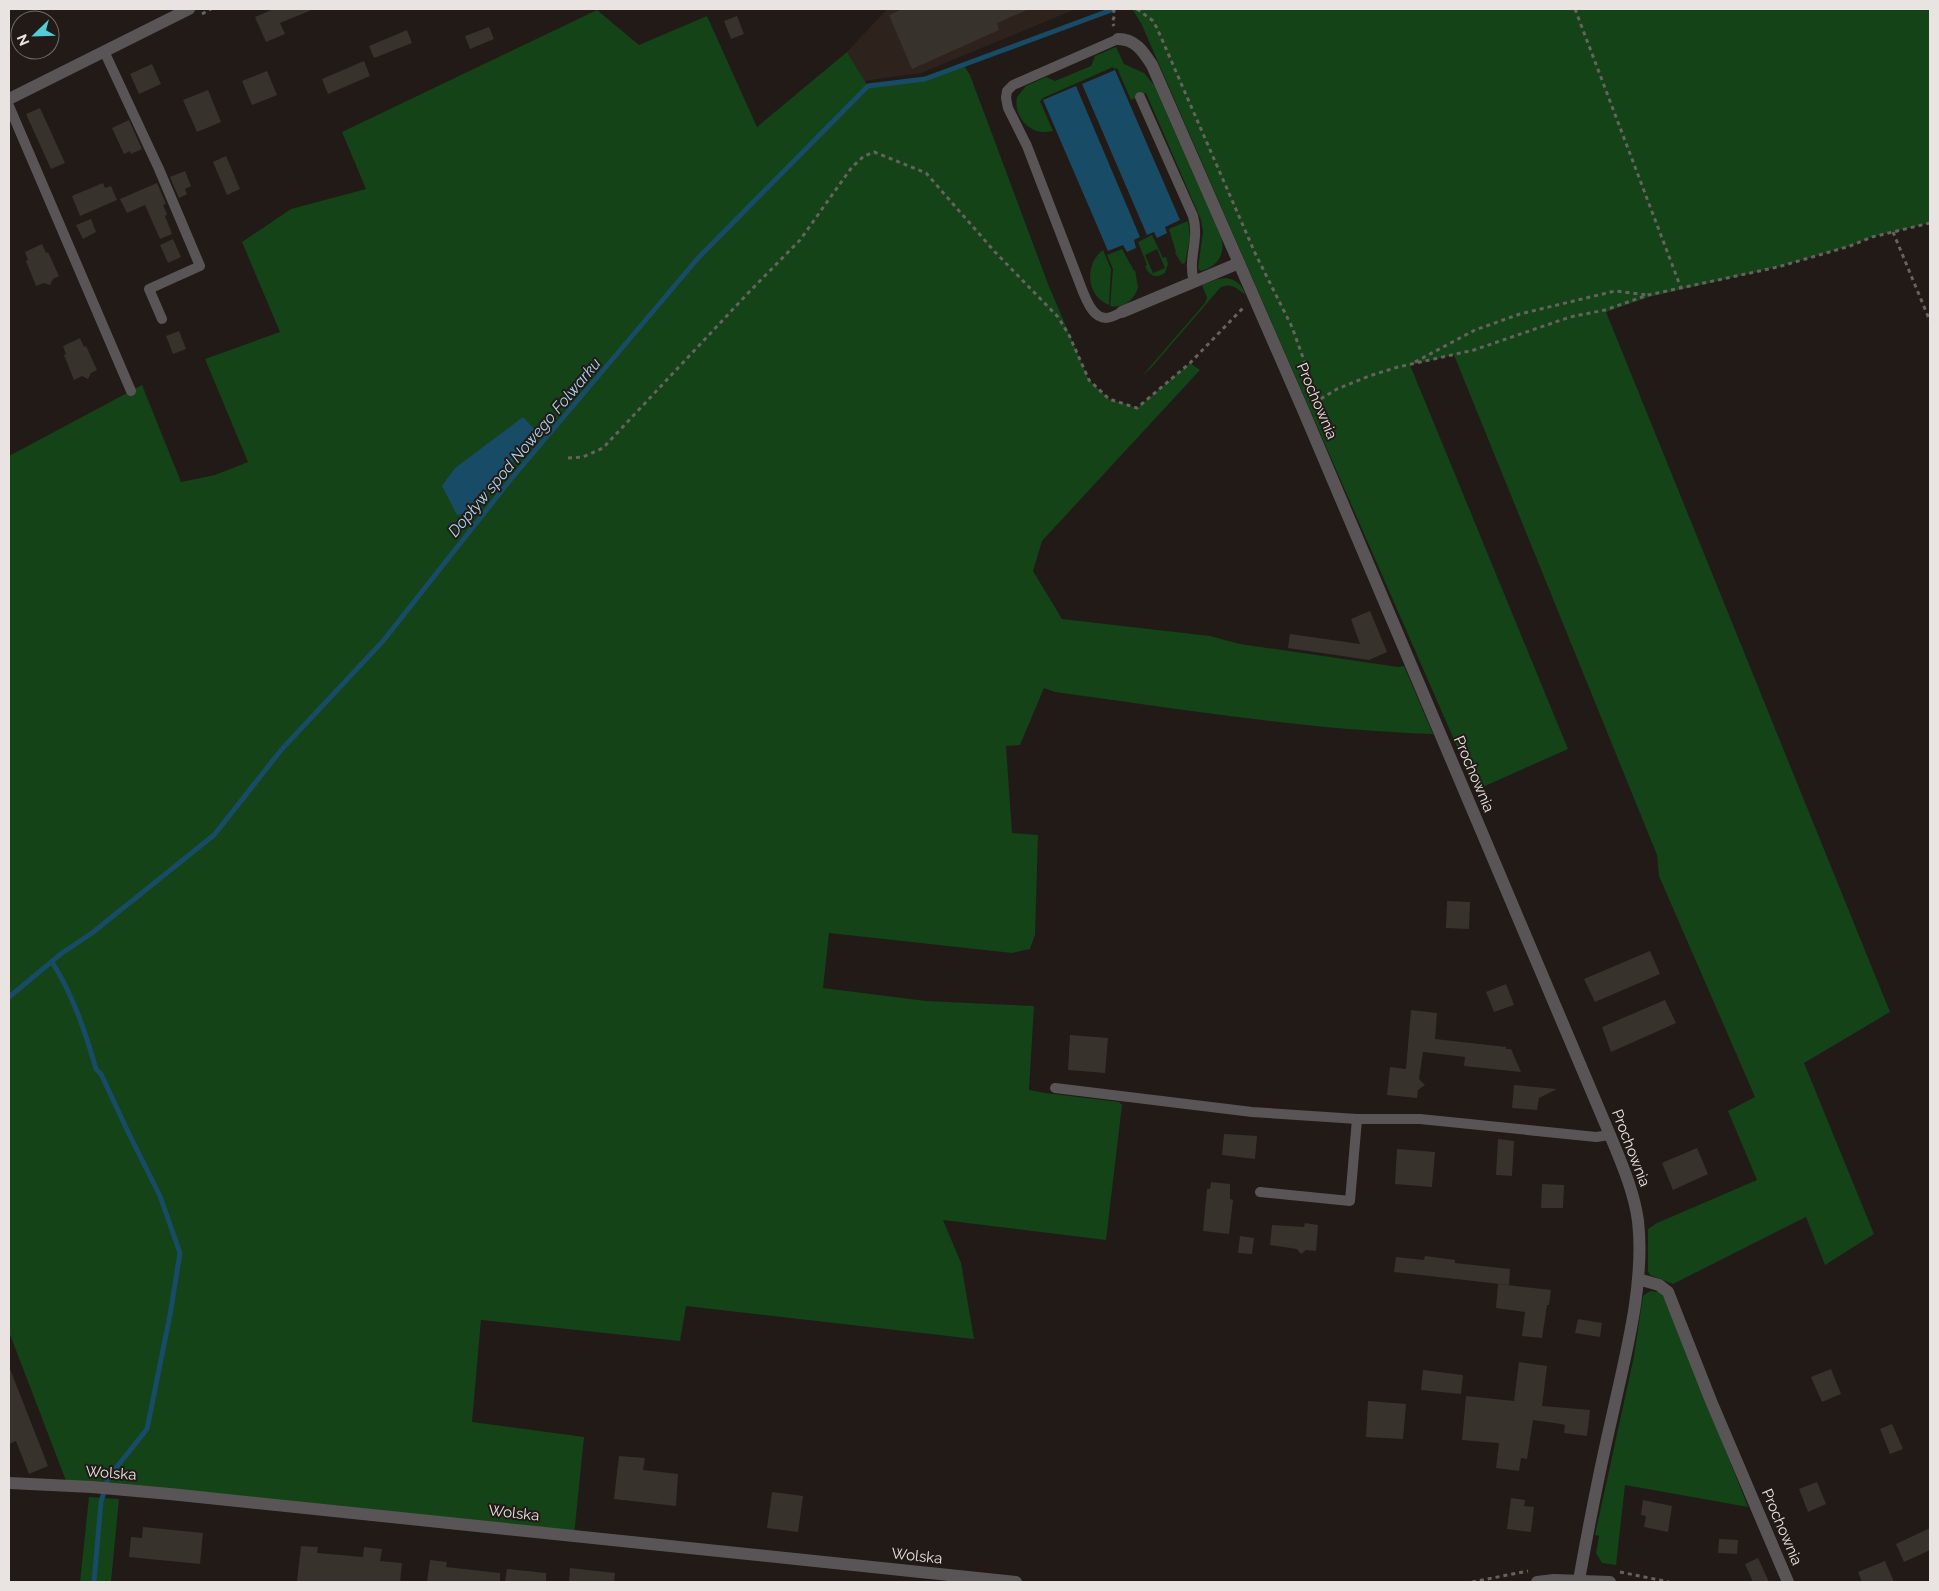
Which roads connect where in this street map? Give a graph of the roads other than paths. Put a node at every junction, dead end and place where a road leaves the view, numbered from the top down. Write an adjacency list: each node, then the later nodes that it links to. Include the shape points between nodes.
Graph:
1 (189, 9): 3 (street)
2 (1118, 39): 7 (street, Prochownia, via 1136,44 1152,65); 9 (lane, via 1013,85 1006,98 1091,308 1107,318)
3 (104, 51): 5 (street); 10 (lane, via 200,266 150,289)
4 (1140, 97): 8 (lane, via 1195,222)
5 (9, 99)
6 (9, 106): 11 (lane)
7 (1238, 263): 8 (street); 14 (street, Prochownia, via 1309,408)
8 (1194, 281): 9 (street)
9 (1122, 312)
10 (162, 319)
11 (131, 391)
12 (1055, 1088): 13 (lane, via 1252,1112)
13 (1357, 1119): 14 (lane, via 1420,1119 1596,1137); 15 (lane, via 1350,1201)
14 (1610, 1134): 16 (street, Prochownia, via 1638,1220)
15 (1260, 1192)
16 (1638, 1279): 20 (street, Prochownia, via 1626,1355); 22 (street, Prochownia, via 1659,1285 1668,1292)
17 (9, 1483): 21 (street, Wolska, via 92,1487)
18 (1536, 1576): 20 (street)
19 (1612, 1577): 20 (street)
20 (1579, 1580)
21 (1016, 1582)
22 (1788, 1582)

